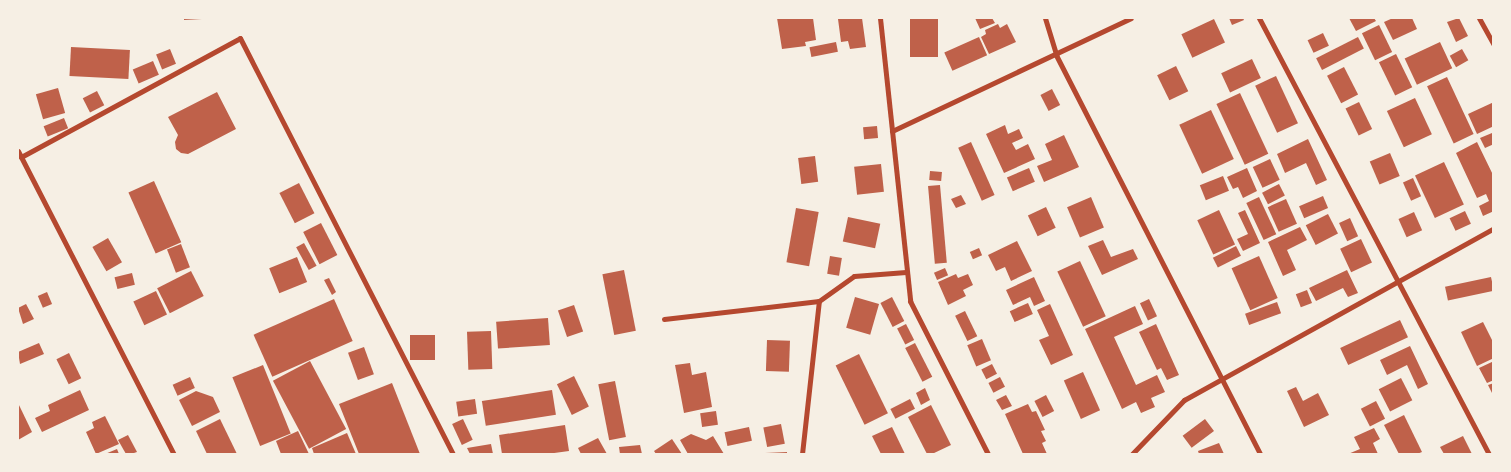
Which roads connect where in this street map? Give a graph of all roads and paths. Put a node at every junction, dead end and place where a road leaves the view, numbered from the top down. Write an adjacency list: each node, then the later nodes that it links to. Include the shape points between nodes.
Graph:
1 (880, 18): 8 (street)
2 (1045, 18): 7 (street)
3 (1131, 18): 7 (street)
4 (1259, 18): 13 (street)
5 (1479, 18): 6 (street)
6 (1494, 45)
7 (1056, 55): 8 (street); 16 (street)
8 (892, 131): 12 (street)
9 (18, 151): 10 (street)
10 (21, 157): 17 (street); 18 (street, via 240,38)
11 (1494, 228): 13 (street)
12 (906, 272): 14 (street, via 854,276); 20 (street, via 910,301)
13 (1398, 281): 16 (street); 23 (street)
14 (820, 301): 15 (street); 19 (street)
15 (664, 319)
16 (1222, 379): 21 (street, via 1184,400); 22 (street)
17 (174, 454)
18 (453, 454)
19 (802, 454)
20 (988, 454)
21 (1132, 454)
22 (1260, 454)
23 (1489, 454)

